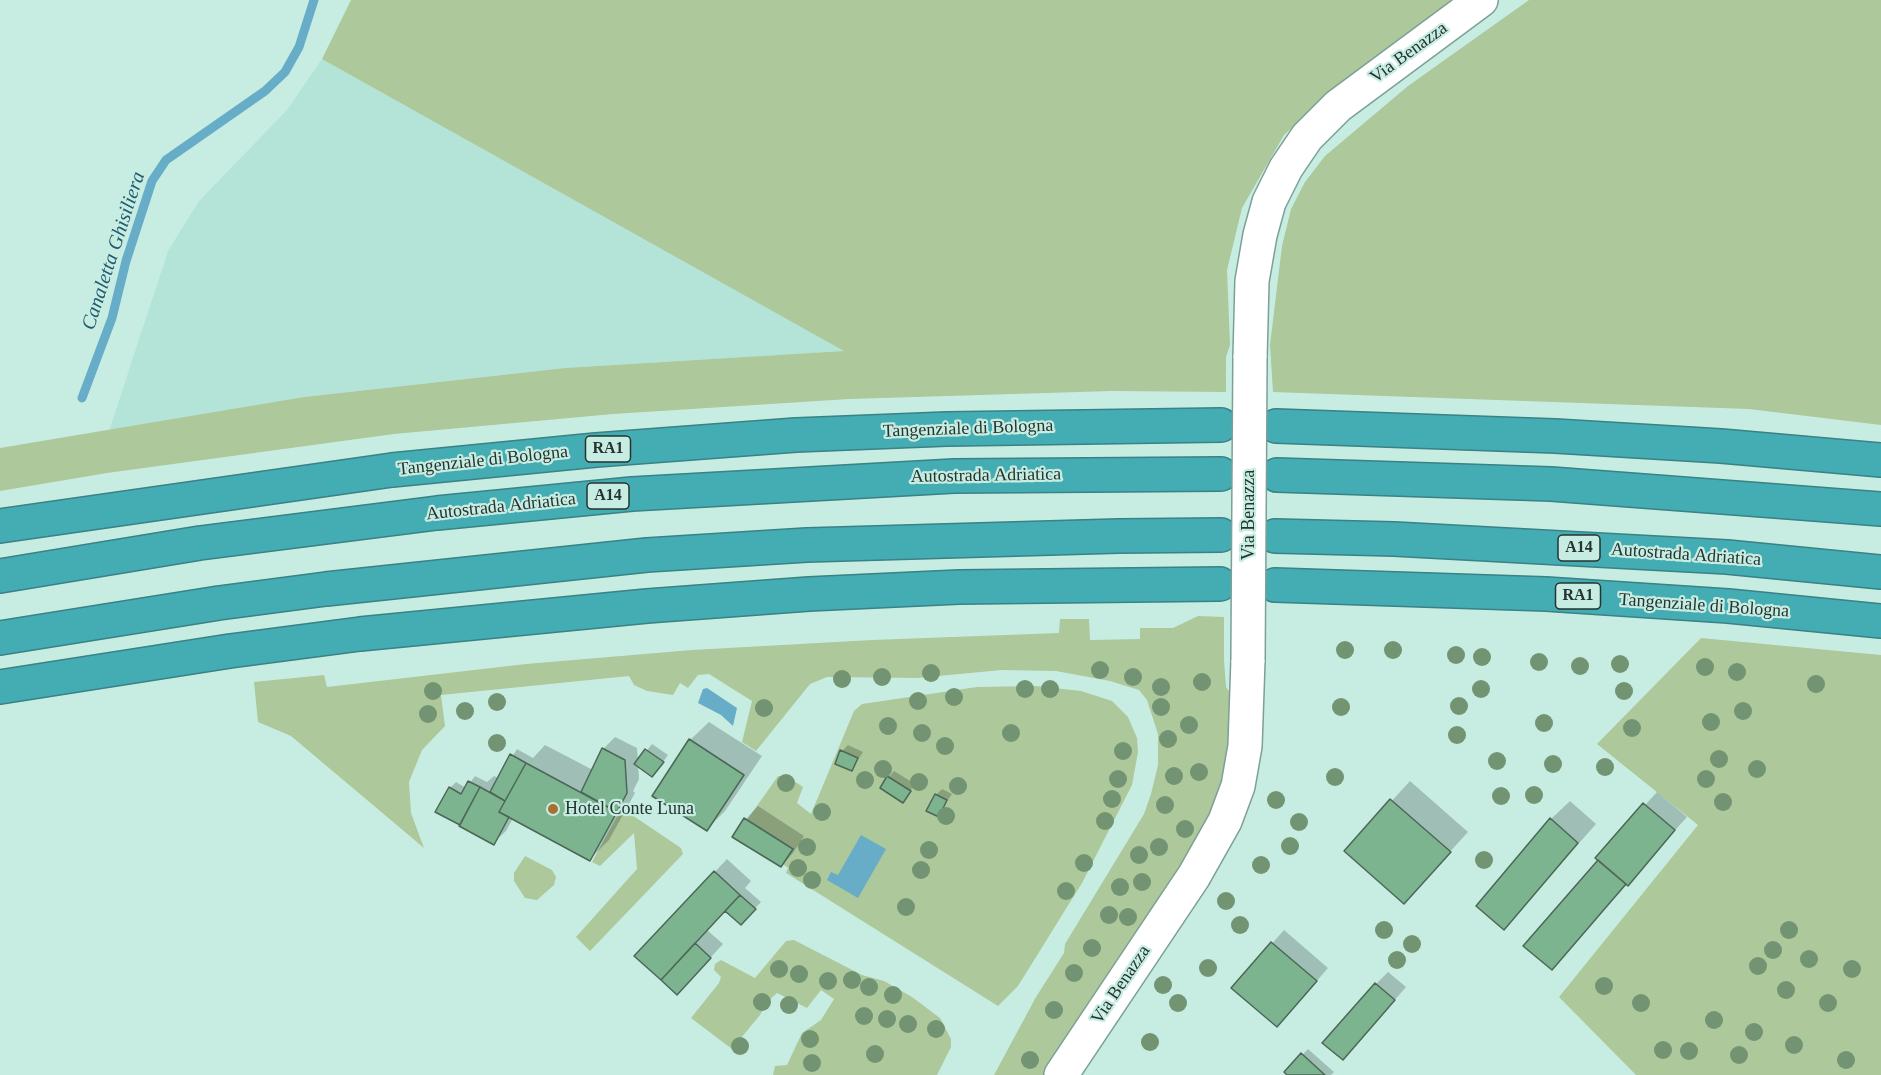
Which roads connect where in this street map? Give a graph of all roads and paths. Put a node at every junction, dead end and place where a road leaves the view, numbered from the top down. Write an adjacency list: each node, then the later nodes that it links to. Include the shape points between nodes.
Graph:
1 (1481, 0): 18 (street, Via Benazza, bridge, via 1338,106 1307,137 1269,202 1252,281 1248,660 1245,747 1238,786 1225,821 1194,876)
2 (1221, 425): 8 (highway, Tangenziale di Bologna / RA1, via 796,435 596,450 392,470)
3 (1276, 426): 4 (highway, via 1566,436)
4 (1881, 460)
5 (1221, 474): 12 (highway, Autostrada Adriatica / A14, via 954,476 632,494 437,513 211,542)
6 (1277, 475): 7 (highway, via 1551,484)
7 (1881, 509)
8 (0, 526)
9 (1221, 535): 16 (highway, via 852,544 647,555 290,593)
10 (1275, 536): 11 (highway, Autostrada Adriatica / A14, via 1727,556)
11 (1881, 572)
12 (0, 576)
13 (1220, 584): 17 (highway, via 959,587 647,606 360,634)
14 (1275, 585): 15 (highway, Tangenziale di Bologna / RA1, via 1546,594)
15 (1881, 621)
16 (0, 638)
17 (0, 687)
18 (1061, 1075)

